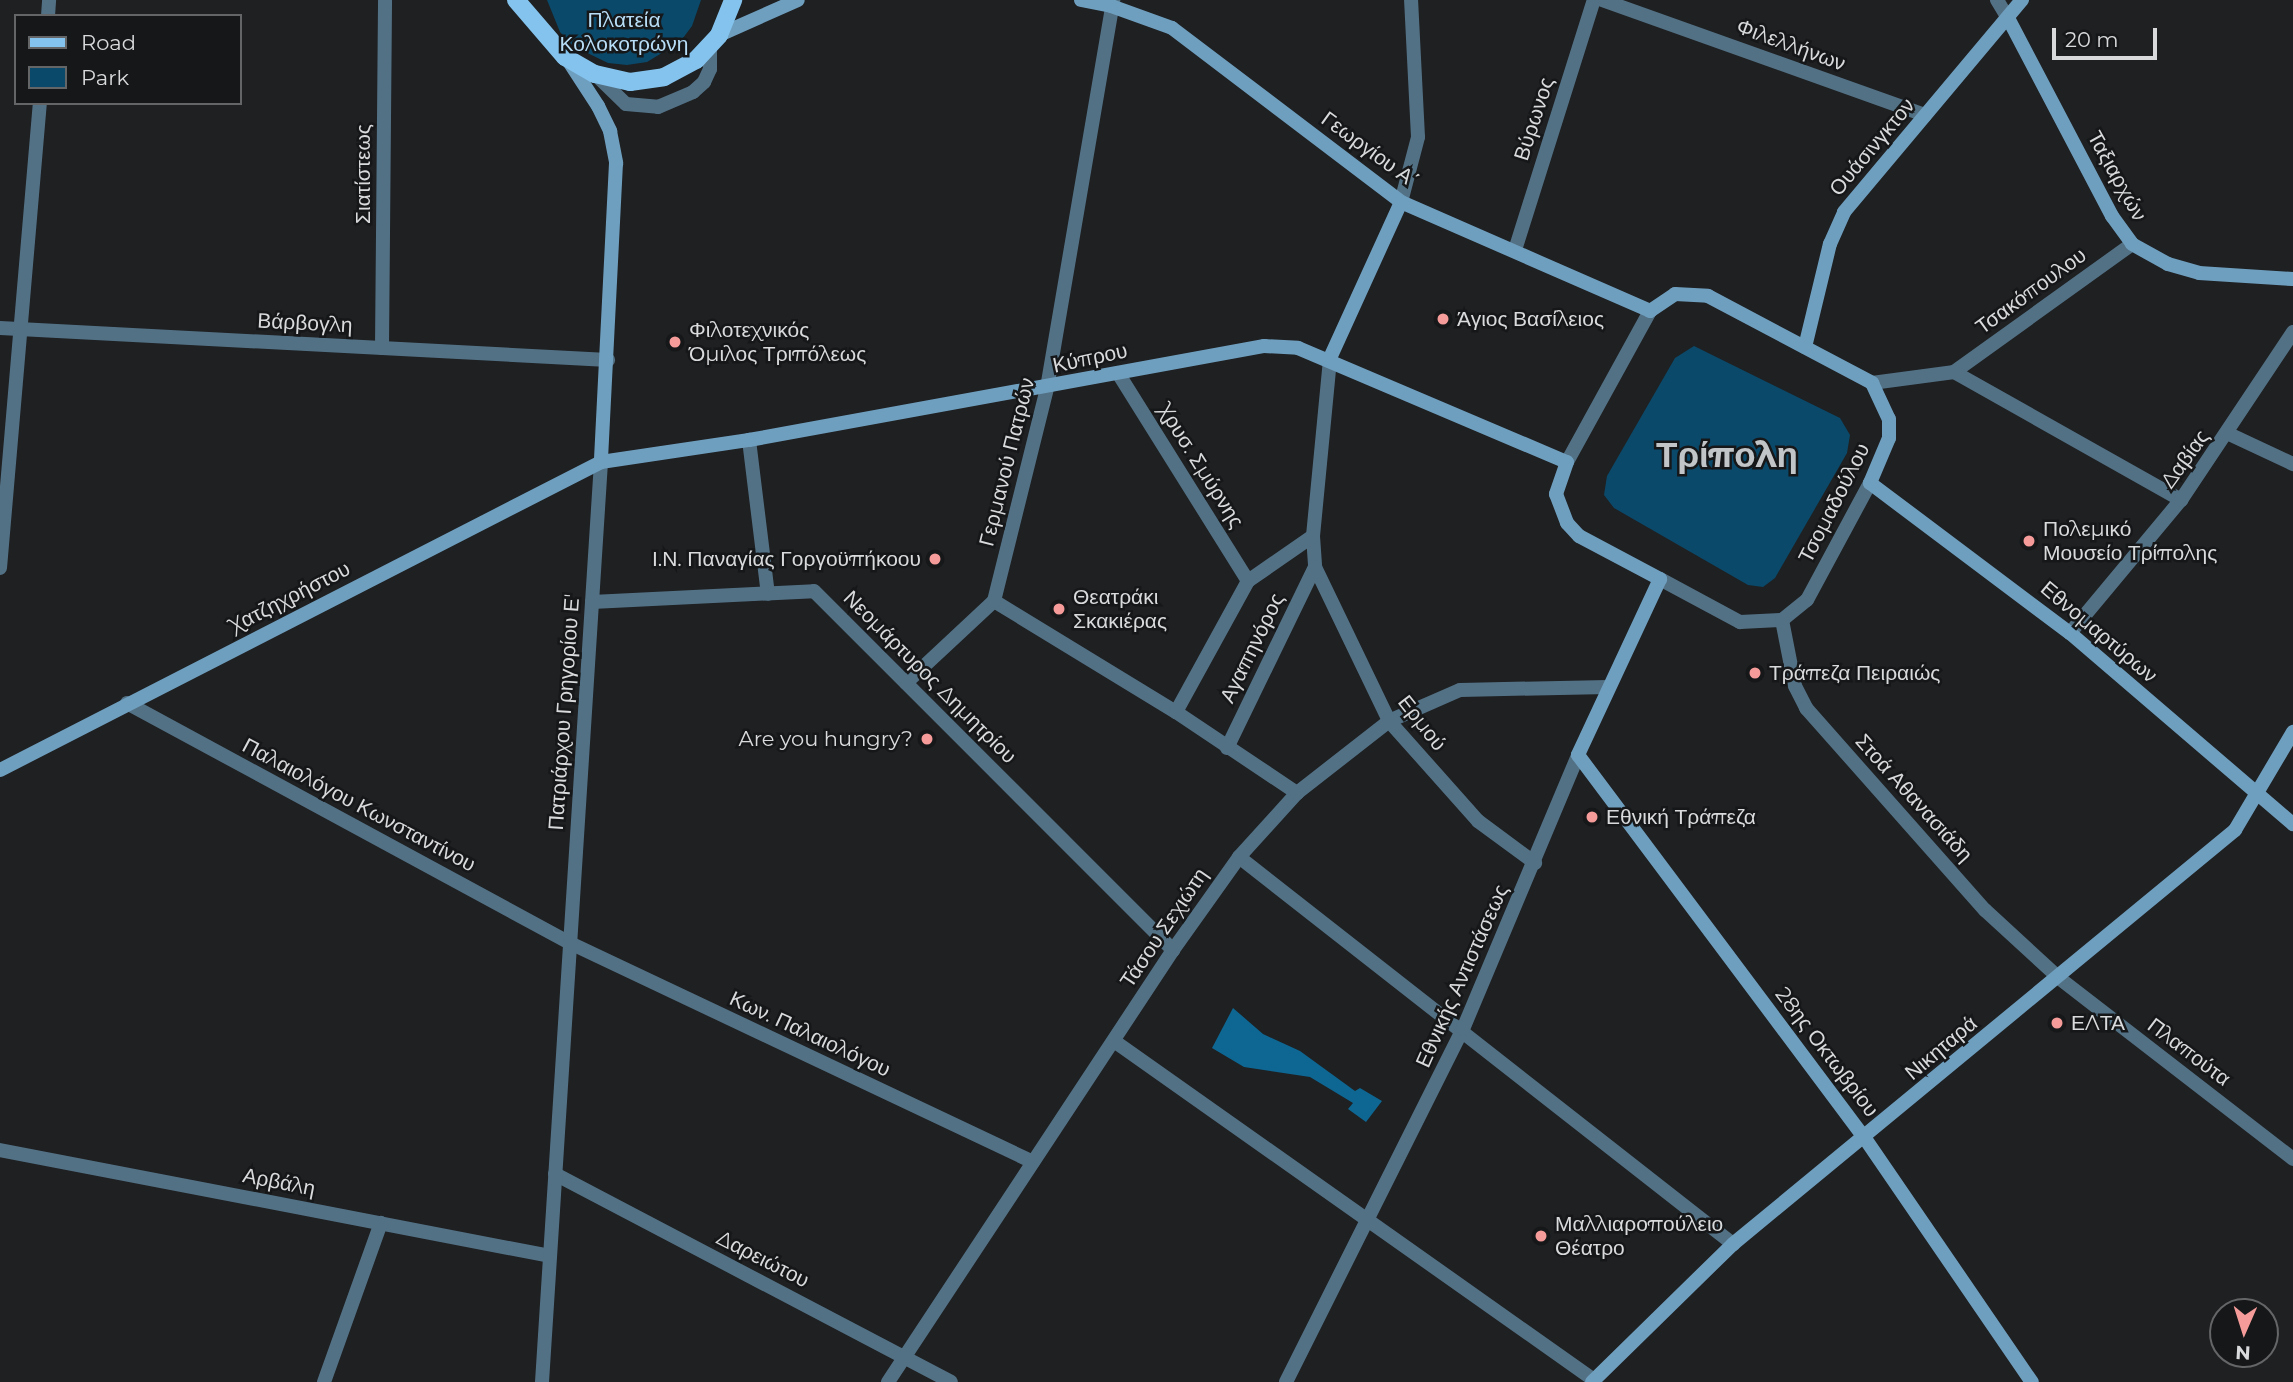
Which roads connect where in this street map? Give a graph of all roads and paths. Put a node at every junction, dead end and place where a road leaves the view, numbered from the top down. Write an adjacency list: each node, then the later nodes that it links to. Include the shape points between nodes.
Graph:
1 (385, 0): 29 (street, Σιατίστεως)
2 (516, 0): 14 (main road)
3 (533, 0): 14 (main road)
4 (733, 0): 15 (main road)
5 (798, 0): 15 (main road)
6 (1081, 0): 12 (main road, Γεωργίου Α΄)
7 (1411, 0): 20 (street, via 1418,137)
8 (1594, 0): 22 (street, Βύρωνος)
9 (1602, 0): 19 (street, Φιλελλήνων)
10 (1997, 0): 13 (street)
11 (2022, 0): 13 (main road, Ουάσινγκτον)
12 (1112, 3): 20 (main road, Γεωργίου Α΄, via 1171,28); 35 (street, Γερμανού Πατρών)
13 (2008, 18): 19 (main road, Ουάσινγκτον); 21 (main road, Ταξιαρχών, via 2112,216)
14 (543, 29): 16 (main road)
15 (715, 40): 17 (main road, via 696,60 664,77 630,82); 17 (street, via 704,82 693,92 658,107 626,104)
16 (565, 57): 17 (main road); 31 (main road, Πατριάρχου Γρηγορίου Ε', via 604,118 616,163)
17 (595, 74)
18 (40, 105): 26 (street)
19 (1925, 115): 28 (main road, Ουάσινγκτον, via 1844,212 1830,244)
20 (1401, 202): 22 (main road, Γεωργίου Α΄); 30 (main road)
21 (2132, 244): 23 (main road, Ταξιαρχών, via 2168,264 2199,273); 32 (street, Τσακόπουλου)
22 (1515, 250): 24 (main road, Γεωργίου Α΄)
23 (2293, 279)
24 (1650, 311): 28 (main road, via 1675,294 1692,291); 39 (street)
25 (0, 328): 26 (street, Βάρβογλη)
26 (20, 329): 29 (street, Βάρβογλη); 45 (street)
27 (2293, 332): 36 (street, Δαβίας)
28 (1805, 347): 34 (main road)
29 (383, 348): 31 (street, Βάρβογλη)
30 (1330, 358): 33 (main road, Κύπρου, via 1298,348 1264,346); 39 (main road, Κύπρου); 43 (street, Ερμού)
31 (608, 360): 38 (main road, Πατριάρχου Γρηγορίου Ε')
32 (1954, 372): 34 (street); 42 (street)
33 (1118, 373): 35 (main road, Κύπρου); 47 (street, Χρυσ. Σμύρνης)
34 (1872, 383): 41 (main road, Τσομαδούλου, via 1889,419 1889,438)
35 (1047, 388): 37 (main road, Κύπρου); 49 (street, Γερμανού Πατρών)
36 (2228, 434): 40 (street); 42 (street, Δαβίας)
37 (749, 440): 38 (main road, Κύπρου); 48 (street)
38 (601, 462): 50 (street, Πατριάρχου Γρηγορίου Ε'); 55 (main road, Χατζηχρήστου)
39 (1567, 462): 46 (main road, via 1556,494 1567,523 1579,536)
40 (2293, 464)
41 (1870, 483): 51 (street, Τσομαδούλου, via 1807,600); 52 (main road, Εθνομαρτύρων)
42 (2181, 500): 52 (street, Δαβίας)
43 (1313, 536): 44 (street, Ερμού); 47 (street)
44 (1315, 567): 57 (street, Ερμού); 59 (street, Αγαπηνόρος)
45 (0, 568)
46 (1660, 579): 51 (street, via 1740,622); 54 (main road, Εθνικής Αντιστάσεως)
47 (1248, 581): 56 (street)
48 (768, 594): 50 (street, Νεομάρτυρος Δημητρίου); 53 (street, Νεομάρτυρος Δημητρίου, via 814,591)
49 (994, 601): 53 (street); 56 (street)
50 (592, 603): 67 (street, Πατριάρχου Γρηγορίου Ε')
51 (1782, 620): 69 (street, Στοά Αθανασιάδη, via 1794,686 1806,708 1985,910)
52 (2070, 633): 63 (main road, Εθνομαρτύρων)
53 (906, 683): 68 (street, Νεομάρτυρος Δημητρίου)
54 (1608, 687): 57 (street, Τάσου Σεχιώτη, via 1460,690); 60 (main road, Εθνικής Αντιστάσεως)
55 (127, 703): 61 (main road, Χατζηχρήστου); 67 (street, Παλαιολόγου Κωνσταντίνου)
56 (1176, 712): 59 (street)
57 (1389, 721): 62 (street, Τάσου Σεχιώτη); 66 (street, Ερμού, via 1478,821)
58 (2293, 732): 63 (main road, Νικηταρά)
59 (1227, 748): 62 (street)
60 (1578, 755): 66 (street, Εθνικής Αντιστάσεως); 72 (main road, 28ης Οκτωβρίου)
61 (0, 770)
62 (1297, 793): 65 (street, Τάσου Σεχιώτη)
63 (2258, 796): 64 (main road, Εθνομαρτύρων); 69 (main road, Νικηταρά, via 2235,830)
64 (2293, 824)
65 (1239, 857): 68 (street, Τάσου Σεχιώτη); 70 (street)
66 (1535, 863): 70 (street, Εθνικής Αντιστάσεως)
67 (570, 943): 75 (street, Κων. Παλαιολόγου); 76 (street, Πατριάρχου Γρηγορίου Ε')
68 (1173, 950): 71 (street, Τάσου Σεχιώτη)
69 (2059, 978): 72 (main road, Νικηταρά); 74 (street, Πλαπούτα)
70 (1463, 1029): 77 (street, Εθνικής Αντιστάσεως); 79 (street)
71 (1114, 1041): 75 (street, Τάσου Σεχιώτη); 77 (street)
72 (1864, 1137): 79 (main road, Νικηταρά); 88 (main road, 28ης Οκτωβρίου)
73 (0, 1150): 78 (street, Αρβάλη)
74 (2293, 1159)
75 (1033, 1162): 81 (street, Τάσου Σεχιώτη)
76 (555, 1174): 80 (street, Πατριάρχου Γρηγορίου Ε'); 81 (street, Δαρειώτου)
77 (1371, 1219): 82 (street); 87 (street, Εθνικής Αντιστάσεως)
78 (381, 1223): 80 (street, Αρβάλη); 83 (street)
79 (1733, 1244): 82 (main road, Νικηταρά)
80 (550, 1256): 84 (street, Πατριάρχου Γρηγορίου Ε')
81 (906, 1357): 85 (street, Τάσου Σεχιώτη); 86 (street, Δαρειώτου)
82 (1593, 1381)
83 (324, 1382)
84 (542, 1382)
85 (888, 1382)
86 (951, 1382)
87 (1286, 1382)
88 (2032, 1382)

